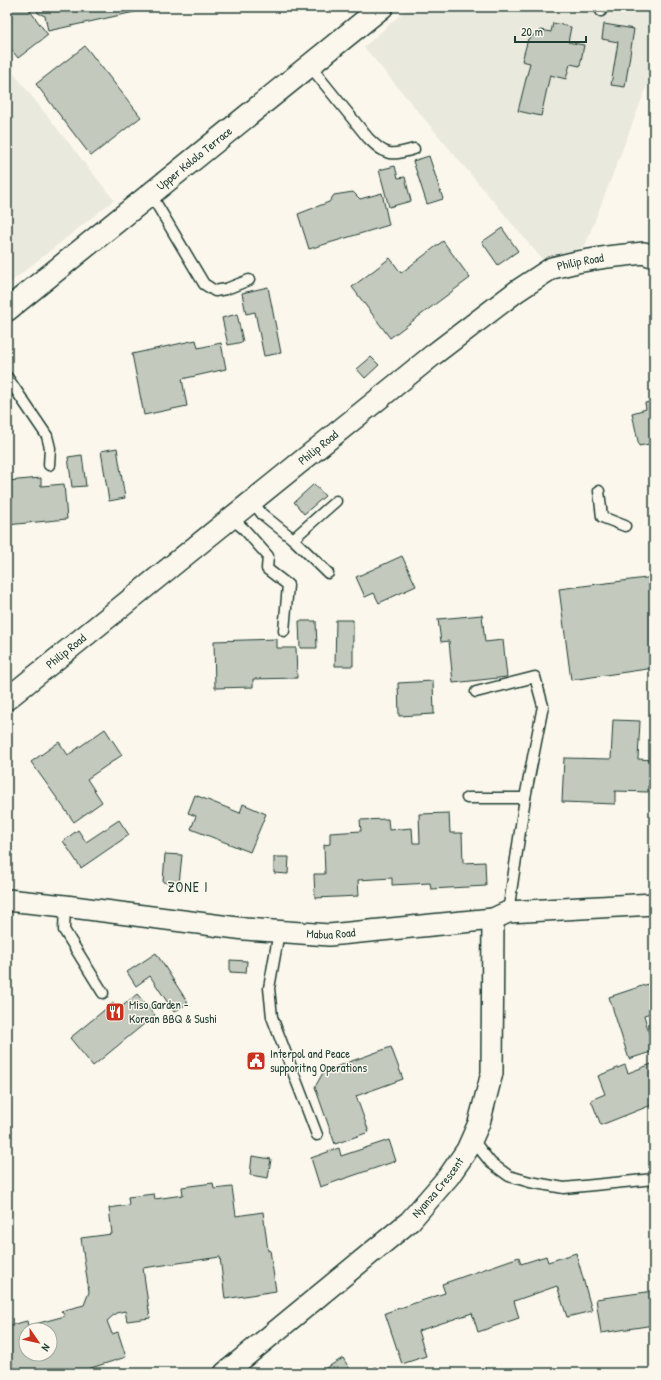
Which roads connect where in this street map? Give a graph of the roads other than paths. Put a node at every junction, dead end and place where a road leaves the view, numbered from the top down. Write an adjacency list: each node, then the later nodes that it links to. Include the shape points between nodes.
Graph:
1 (382, 7): 2 (main road, Upper Kololo Terrace)
2 (310, 66): 3 (lane, via 378,148 396,154); 4 (main road, Upper Kololo Terrace)
3 (414, 150)
4 (150, 193): 6 (lane, via 204,284 215,291); 7 (main road, Upper Kololo Terrace)
5 (654, 258): 11 (street, Philip Road, via 644,254 607,256 552,268 517,291 433,355)
6 (249, 280)
7 (7, 310)
8 (7, 377): 9 (lane, via 47,436 50,448)
9 (49, 465)
10 (599, 491): 14 (lane, via 602,517)
11 (252, 501): 13 (street, Philip Road); 15 (lane, via 262,514)
12 (336, 501): 15 (lane)
13 (231, 518): 17 (lane, via 268,556 267,569 288,585); 19 (street, Philip Road)
14 (626, 526)
15 (293, 539): 16 (lane)
16 (328, 573)
17 (284, 631)
18 (476, 692): 21 (lane, via 535,677 543,706)
19 (7, 699)
20 (467, 798): 21 (lane)
21 (525, 798): 25 (lane)
22 (7, 900): 24 (street, Mabua Road)
23 (654, 904): 25 (street, Mabua Road)
24 (65, 906): 26 (street, Mabua Road); 27 (lane, via 64,930)
25 (501, 915): 26 (street, Mabua Road, via 329,935); 29 (street, Nyanza Crescent, via 492,1073 479,1123)
26 (279, 932): 28 (lane, via 269,988 272,1016)
27 (103, 993)
28 (317, 1135)
29 (472, 1139): 30 (lane, via 491,1163 509,1176 530,1182 564,1188); 31 (street, Nyanza Crescent, via 449,1176 410,1221)
30 (654, 1179)
31 (225, 1373)

